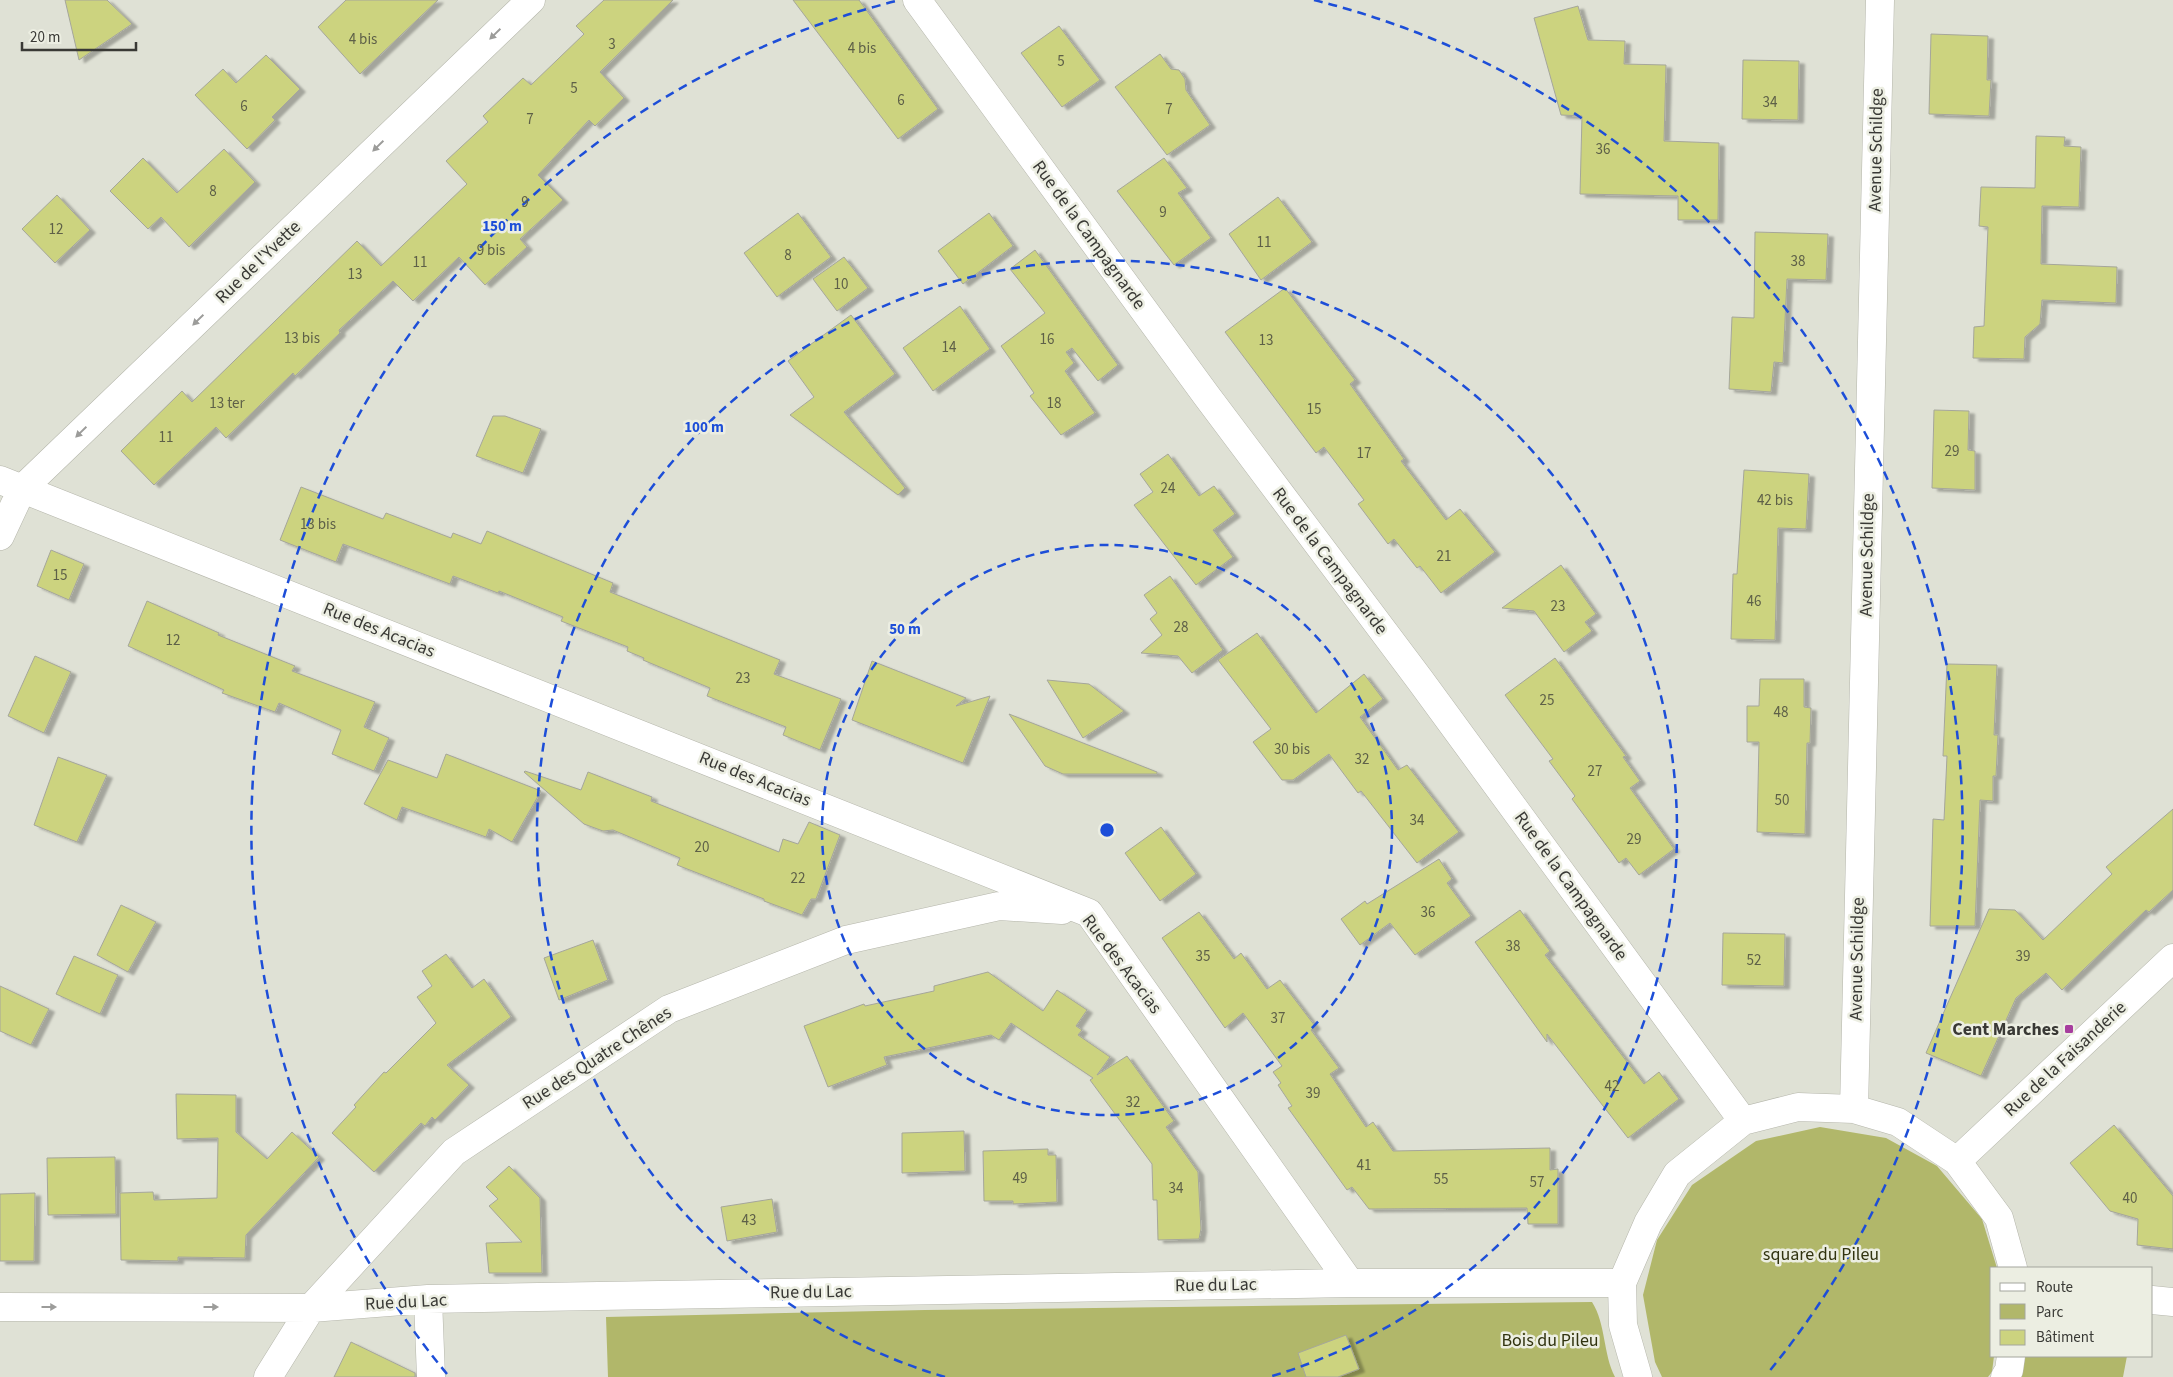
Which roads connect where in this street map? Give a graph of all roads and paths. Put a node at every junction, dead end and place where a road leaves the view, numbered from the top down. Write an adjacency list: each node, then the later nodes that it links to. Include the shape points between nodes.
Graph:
1 (531, 0): 4 (street, Rue de l'Yvette, one-way to 4)
2 (916, 0): 9 (street, Rue de la Campagnarde)
3 (1880, 0): 8 (street, Avenue Schildge)
4 (11, 485): 5 (street, Rue de l'Yvette); 6 (street, Rue des Acacias)
5 (0, 536)
6 (1088, 912): 12 (street, Rue des Acacias); 18 (street, Rue des Quatre Chênes, via 999,906 846,940 669,1009 454,1152)
7 (2173, 958): 10 (street, Rue de la Faisanderie)
8 (1854, 1109): 9 (street, via 1798,1107); 10 (street, via 1898,1122)
9 (1743, 1121): 13 (street, via 1677,1174 1648,1223)
10 (1956, 1161): 11 (street, via 1999,1218)
11 (2013, 1267)
12 (1350, 1283): 13 (street, Rue du Lac); 14 (street, Rue du Lac)
13 (1622, 1283): 22 (street, via 1623,1325)
14 (428, 1299): 18 (street, Rue du Lac); 21 (street)
15 (2153, 1300): 16 (street)
16 (2173, 1302)
17 (0, 1306): 18 (street, Rue du Lac, one-way to 18)
18 (311, 1308): 20 (street, Rue des Quatre Chênes)
19 (2011, 1357): 23 (street)
20 (268, 1377)
21 (431, 1377)
22 (1638, 1377)
23 (2005, 1377)

